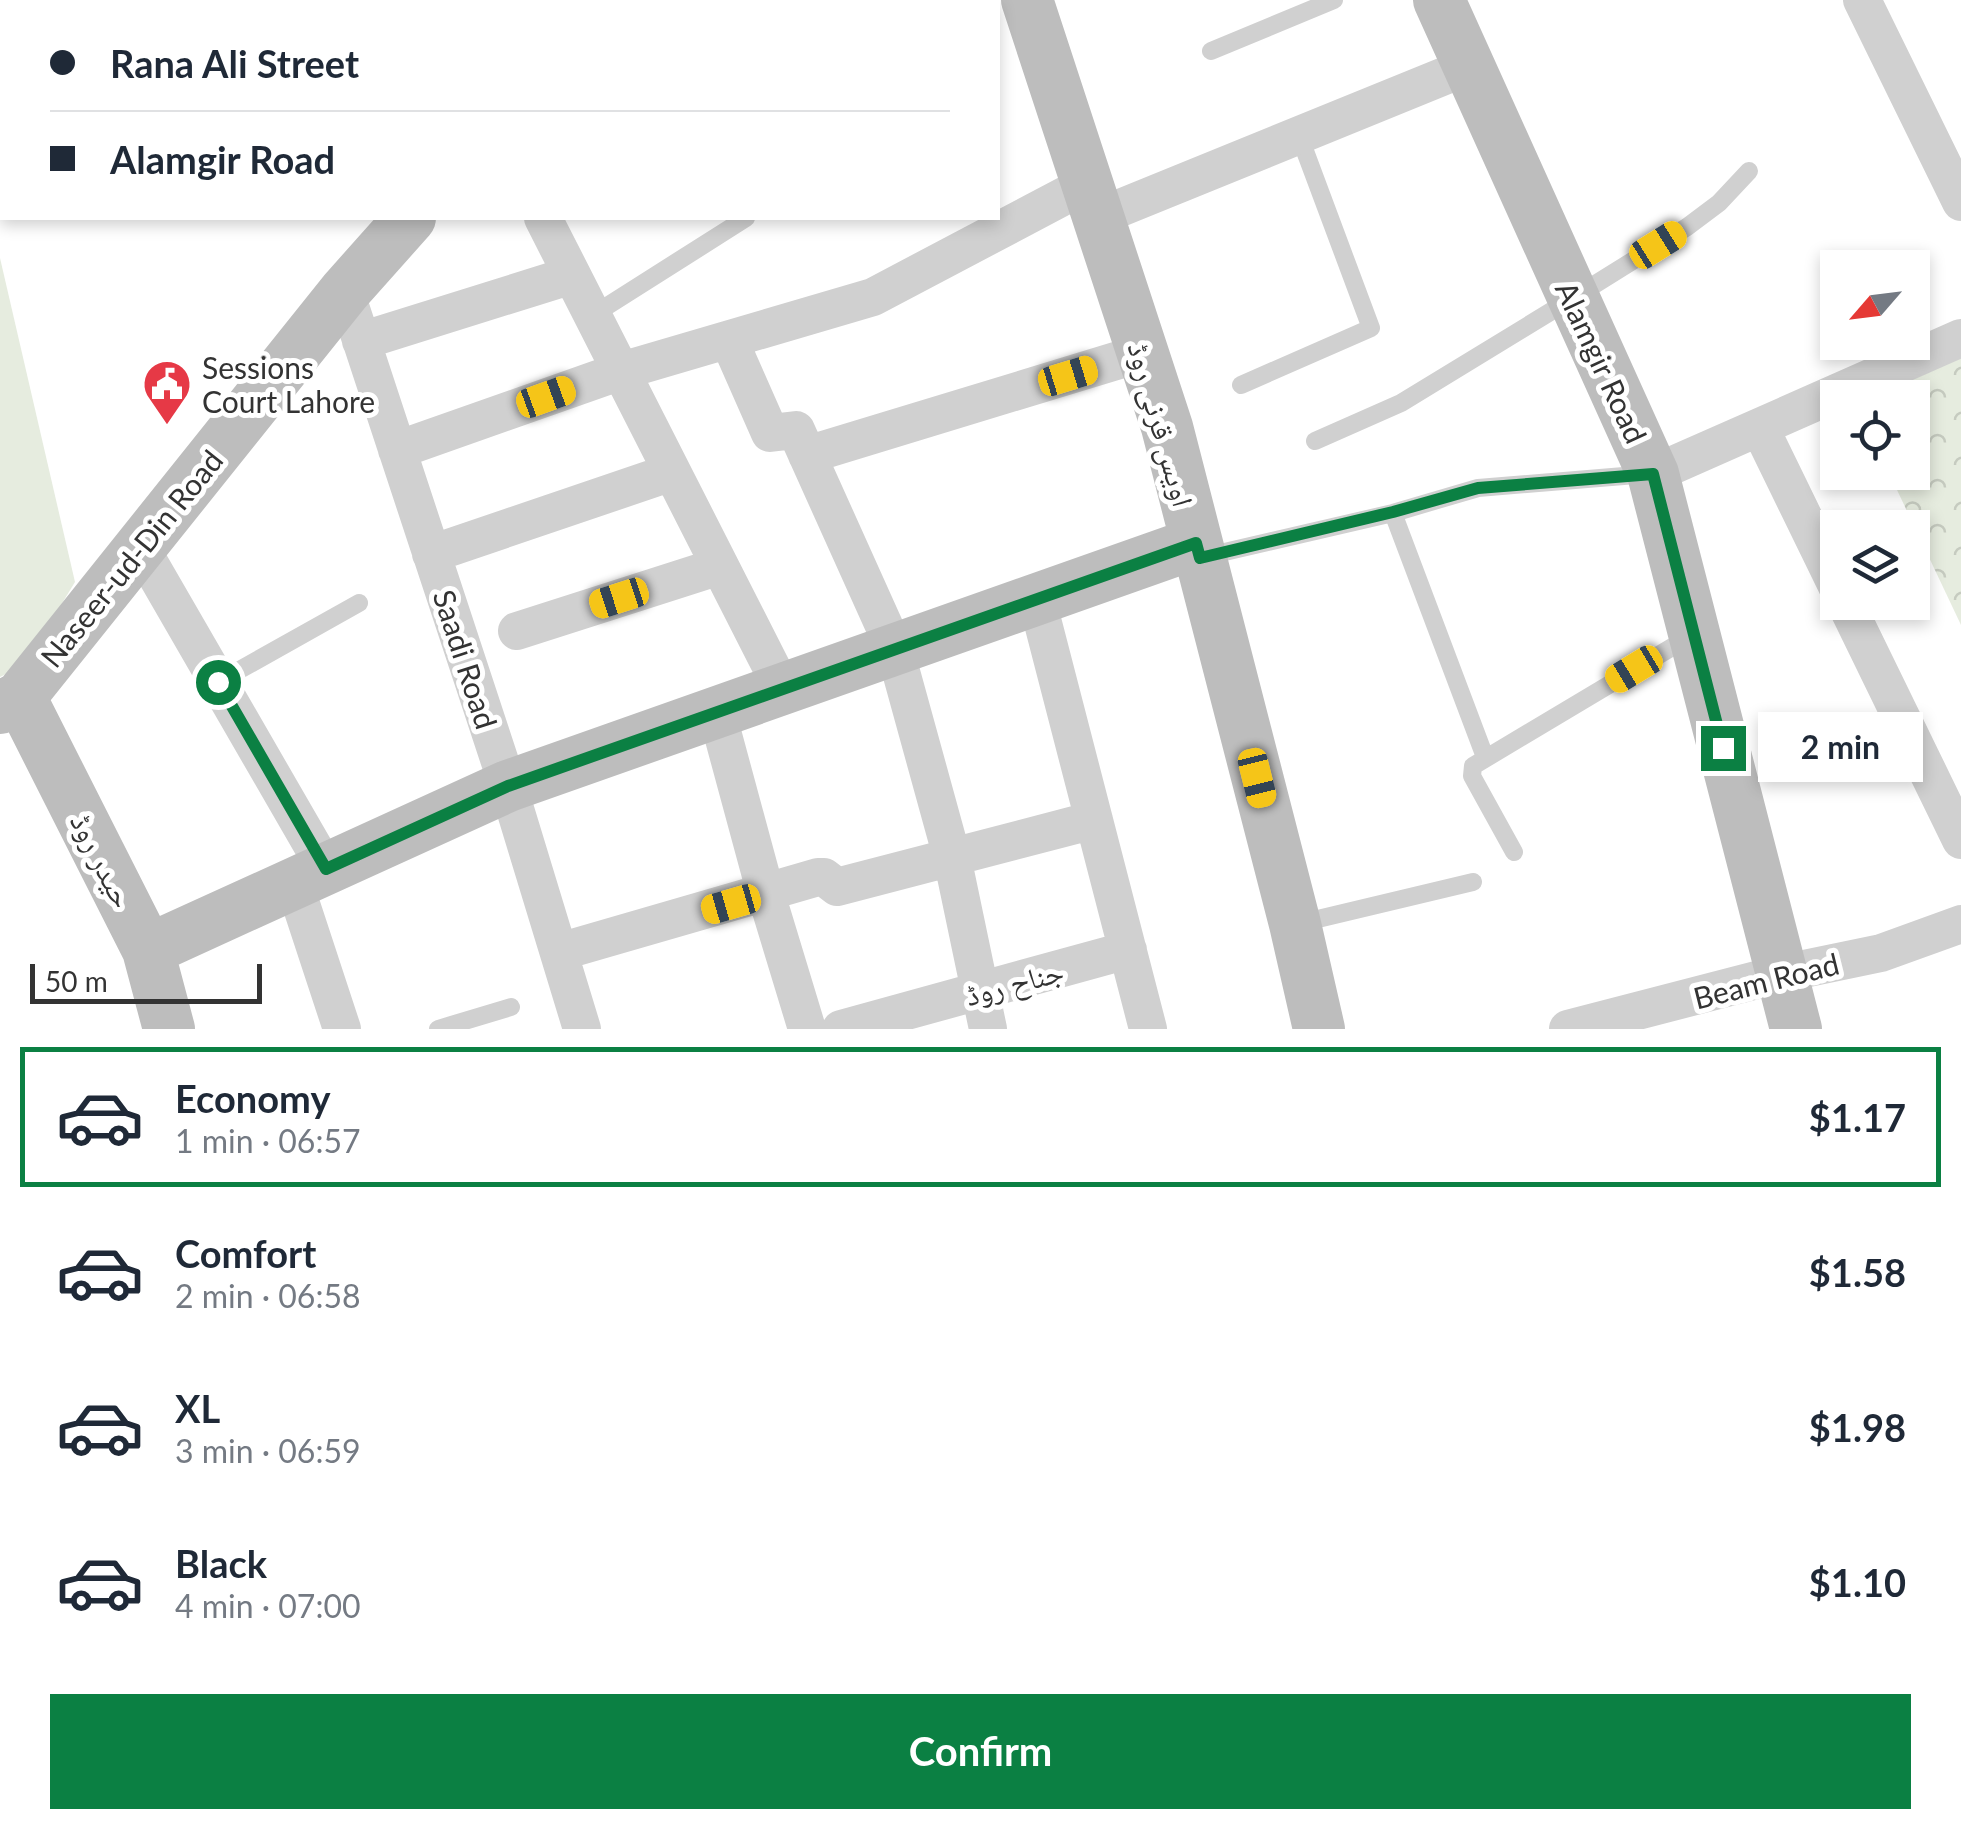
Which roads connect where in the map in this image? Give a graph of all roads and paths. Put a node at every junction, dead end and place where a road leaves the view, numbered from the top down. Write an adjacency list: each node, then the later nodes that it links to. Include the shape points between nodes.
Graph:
1 (1027, 0): 9 (street, اویس قرنی روڈ)
2 (1334, 0): 5 (lane)
3 (1439, 0): 6 (street, Alamgir Road)
4 (1862, 0): 10 (street)
5 (1211, 51)
6 (1469, 66): 7 (street); 16 (street, Alamgir Road)
7 (1300, 135): 9 (street); 23 (lane, via 1370,328)
8 (1749, 170): 16 (lane, via 1687,227)
9 (1093, 200): 19 (street, via 872,298); 21 (street, اویس قرنی روڈ)
10 (1961, 202)
11 (408, 220): 15 (street, Naseer-ud-Din Road)
12 (545, 220): 14 (street)
13 (743, 220): 17 (lane)
14 (572, 275): 17 (street); 20 (street)
15 (345, 291): 20 (street, Saadi Road); 31 (street, Naseer-ud-Din Road)
16 (1573, 298): 25 (lane, via 1401,403); 29 (street, Alamgir Road)
17 (593, 315): 22 (street)
18 (1961, 338): 24 (street)
19 (730, 340): 22 (street); 27 (street, via 770,433 796,430)
20 (362, 341): 26 (street, Saadi Road)
21 (1142, 353): 27 (street); 32 (street, اویس قرنی روڈ)
22 (621, 371): 26 (street); 28 (street)
23 (1241, 385)
24 (1760, 428): 29 (street); 33 (street)
25 (1315, 441)
26 (397, 450): 34 (street, Saadi Road)
27 (807, 455): 41 (street)
28 (672, 472): 34 (street); 35 (street)
29 (1653, 474): 30 (lane, via 1478,488); 40 (street, Alamgir Road)
30 (1393, 512): 32 (lane); 46 (lane)
31 (140, 547): 42 (street); 44 (street, Naseer-ud-Din Road)
32 (1198, 550): 36 (street); 55 (street, اویس قرنی روڈ)
33 (1820, 551)
34 (432, 554): 47 (street, Saadi Road)
35 (720, 566): 39 (street); 43 (street)
36 (1038, 600): 41 (street); 48 (street)
37 (359, 603): 42 (lane)
38 (1854, 620): 49 (street)
39 (517, 631)
40 (1694, 634): 46 (lane); 60 (street, Alamgir Road)
41 (895, 650): 43 (street); 51 (street)
42 (218, 682): 52 (street)
43 (783, 690): 45 (street)
44 (10, 702): 57 (street, حیدر روڈ)
45 (717, 713): 47 (street); 54 (street)
46 (1484, 757): 50 (lane, via 1472,776)
47 (508, 786): 52 (street); 59 (street, Saadi Road)
48 (1094, 820): 51 (street); 58 (street)
49 (1961, 840)
50 (1514, 852)
51 (952, 857): 54 (street, via 837,887 818,877); 61 (street)
52 (310, 876): 57 (street); 64 (street)
53 (1473, 882): 55 (lane)
54 (766, 894): 59 (street); 67 (street)
55 (1295, 924): 71 (street, اویس قرنی روڈ)
56 (1961, 924): 60 (street, Beam Road, via 1881,952)
57 (148, 950): 63 (street, حیدر روڈ)
58 (1128, 950): 61 (street, جناح روڈ); 70 (street)
59 (558, 952): 66 (street, Saadi Road)
60 (1780, 974): 72 (street, Beam Road); 73 (street, Alamgir Road)
61 (980, 991): 68 (street, جناح روڈ); 69 (street)
62 (511, 1007): 65 (lane)
63 (170, 1029)
64 (342, 1029)
65 (438, 1029)
66 (582, 1029)
67 (807, 1029)
68 (841, 1029)
69 (988, 1029)
70 (1148, 1029)
71 (1319, 1029)
72 (1568, 1029)
73 (1796, 1029)

